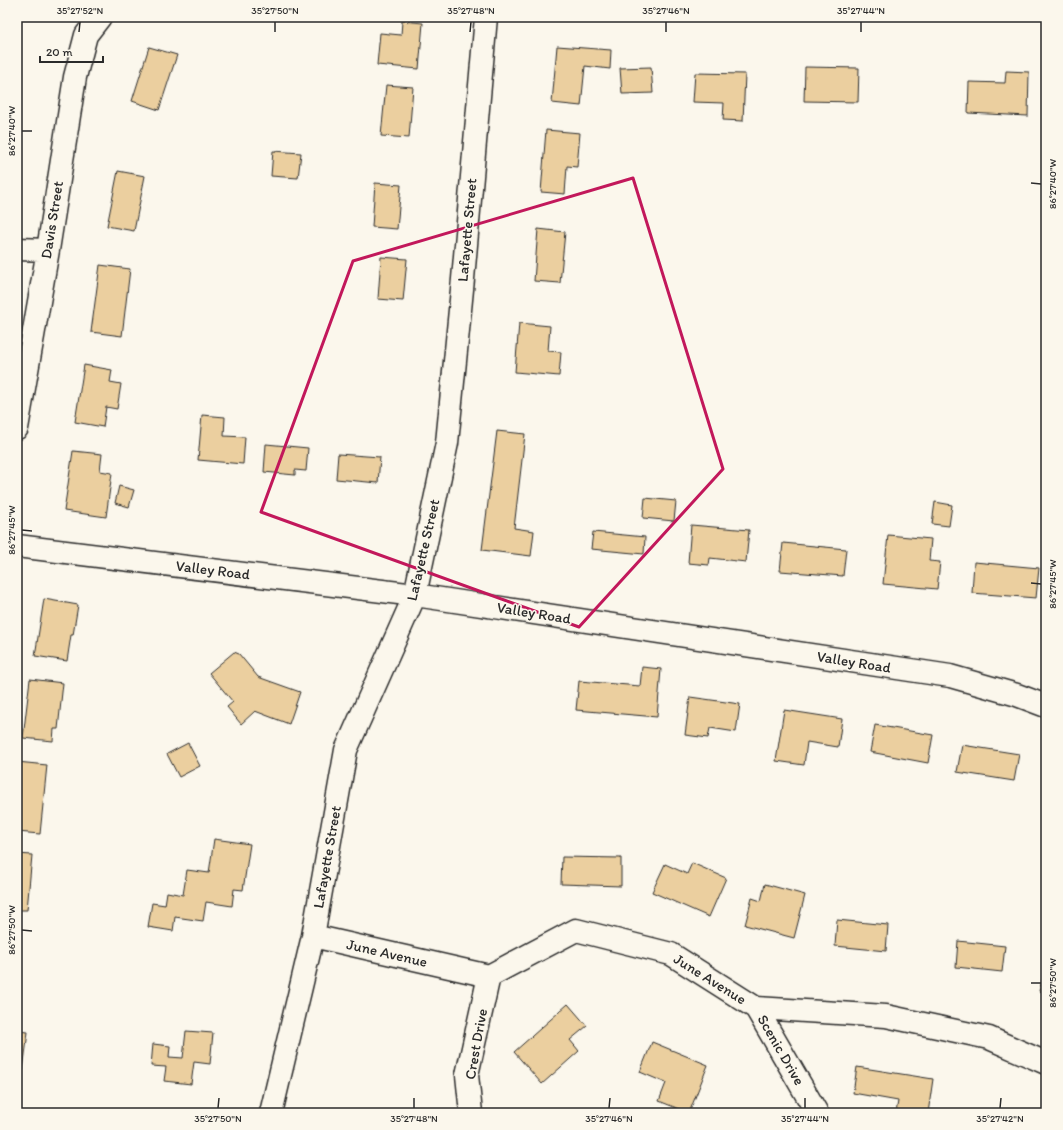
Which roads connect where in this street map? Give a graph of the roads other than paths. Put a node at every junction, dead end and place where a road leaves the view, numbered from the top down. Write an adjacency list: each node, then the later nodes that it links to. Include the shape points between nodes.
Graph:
1 (100, 17): 4 (street, Davis Street, via 86,35 75,77)
2 (486, 17): 7 (street, Lafayette Street, via 447,443)
3 (17, 249): 4 (street)
4 (48, 250): 5 (street, Davis Street)
5 (17, 428)
6 (17, 546): 7 (street, Valley Road)
7 (415, 595): 8 (street, Valley Road, via 950,676); 9 (street, Lafayette Street, via 346,750)
8 (1046, 706)
9 (313, 936): 10 (street, June Avenue); 13 (street, Lafayette Street)
10 (489, 976): 11 (street, June Avenue, via 576,930 671,954); 14 (street, Crest Drive, via 467,1075)
11 (756, 1008): 12 (street, June Avenue, via 886,1016 989,1038); 15 (street, Scenic Drive)
12 (1046, 1063)
13 (271, 1113)
14 (471, 1113)
15 (817, 1113)

